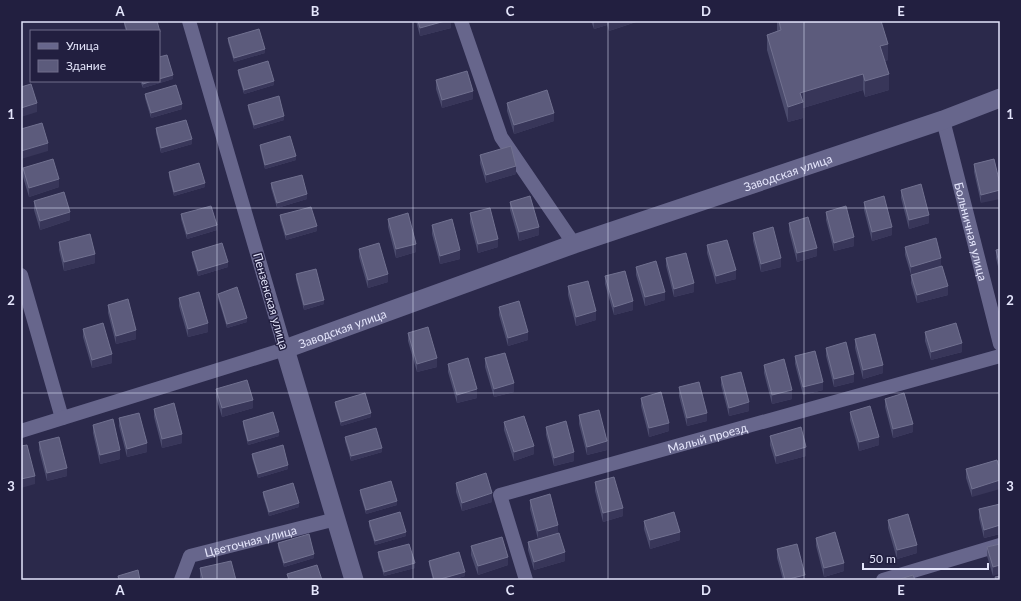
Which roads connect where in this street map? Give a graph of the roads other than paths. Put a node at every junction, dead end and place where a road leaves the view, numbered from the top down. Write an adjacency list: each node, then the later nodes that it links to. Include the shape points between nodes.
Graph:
1 (189, 21): 9 (street, Пензенская улица)
2 (461, 21): 5 (street, via 500,137)
3 (1000, 98): 4 (street, Заводская улица)
4 (943, 120): 5 (street, Заводская улица); 7 (street, Больничная улица)
5 (574, 244): 9 (street, Заводская улица)
6 (21, 275): 11 (street)
7 (997, 315): 8 (street, Больничная улица)
8 (1000, 344)
9 (285, 349): 11 (street, Заводская улица); 13 (street, Пензенская улица)
10 (1000, 356): 17 (street, Малый проезд, via 500,495)
11 (62, 418): 12 (street, Заводская улица)
12 (21, 431)
13 (336, 519): 15 (street, Цветочная улица, via 190,556); 16 (street, Пензенская улица)
14 (1000, 545): 18 (street)
15 (181, 580)
16 (354, 580)
17 (526, 580)
18 (883, 580)

